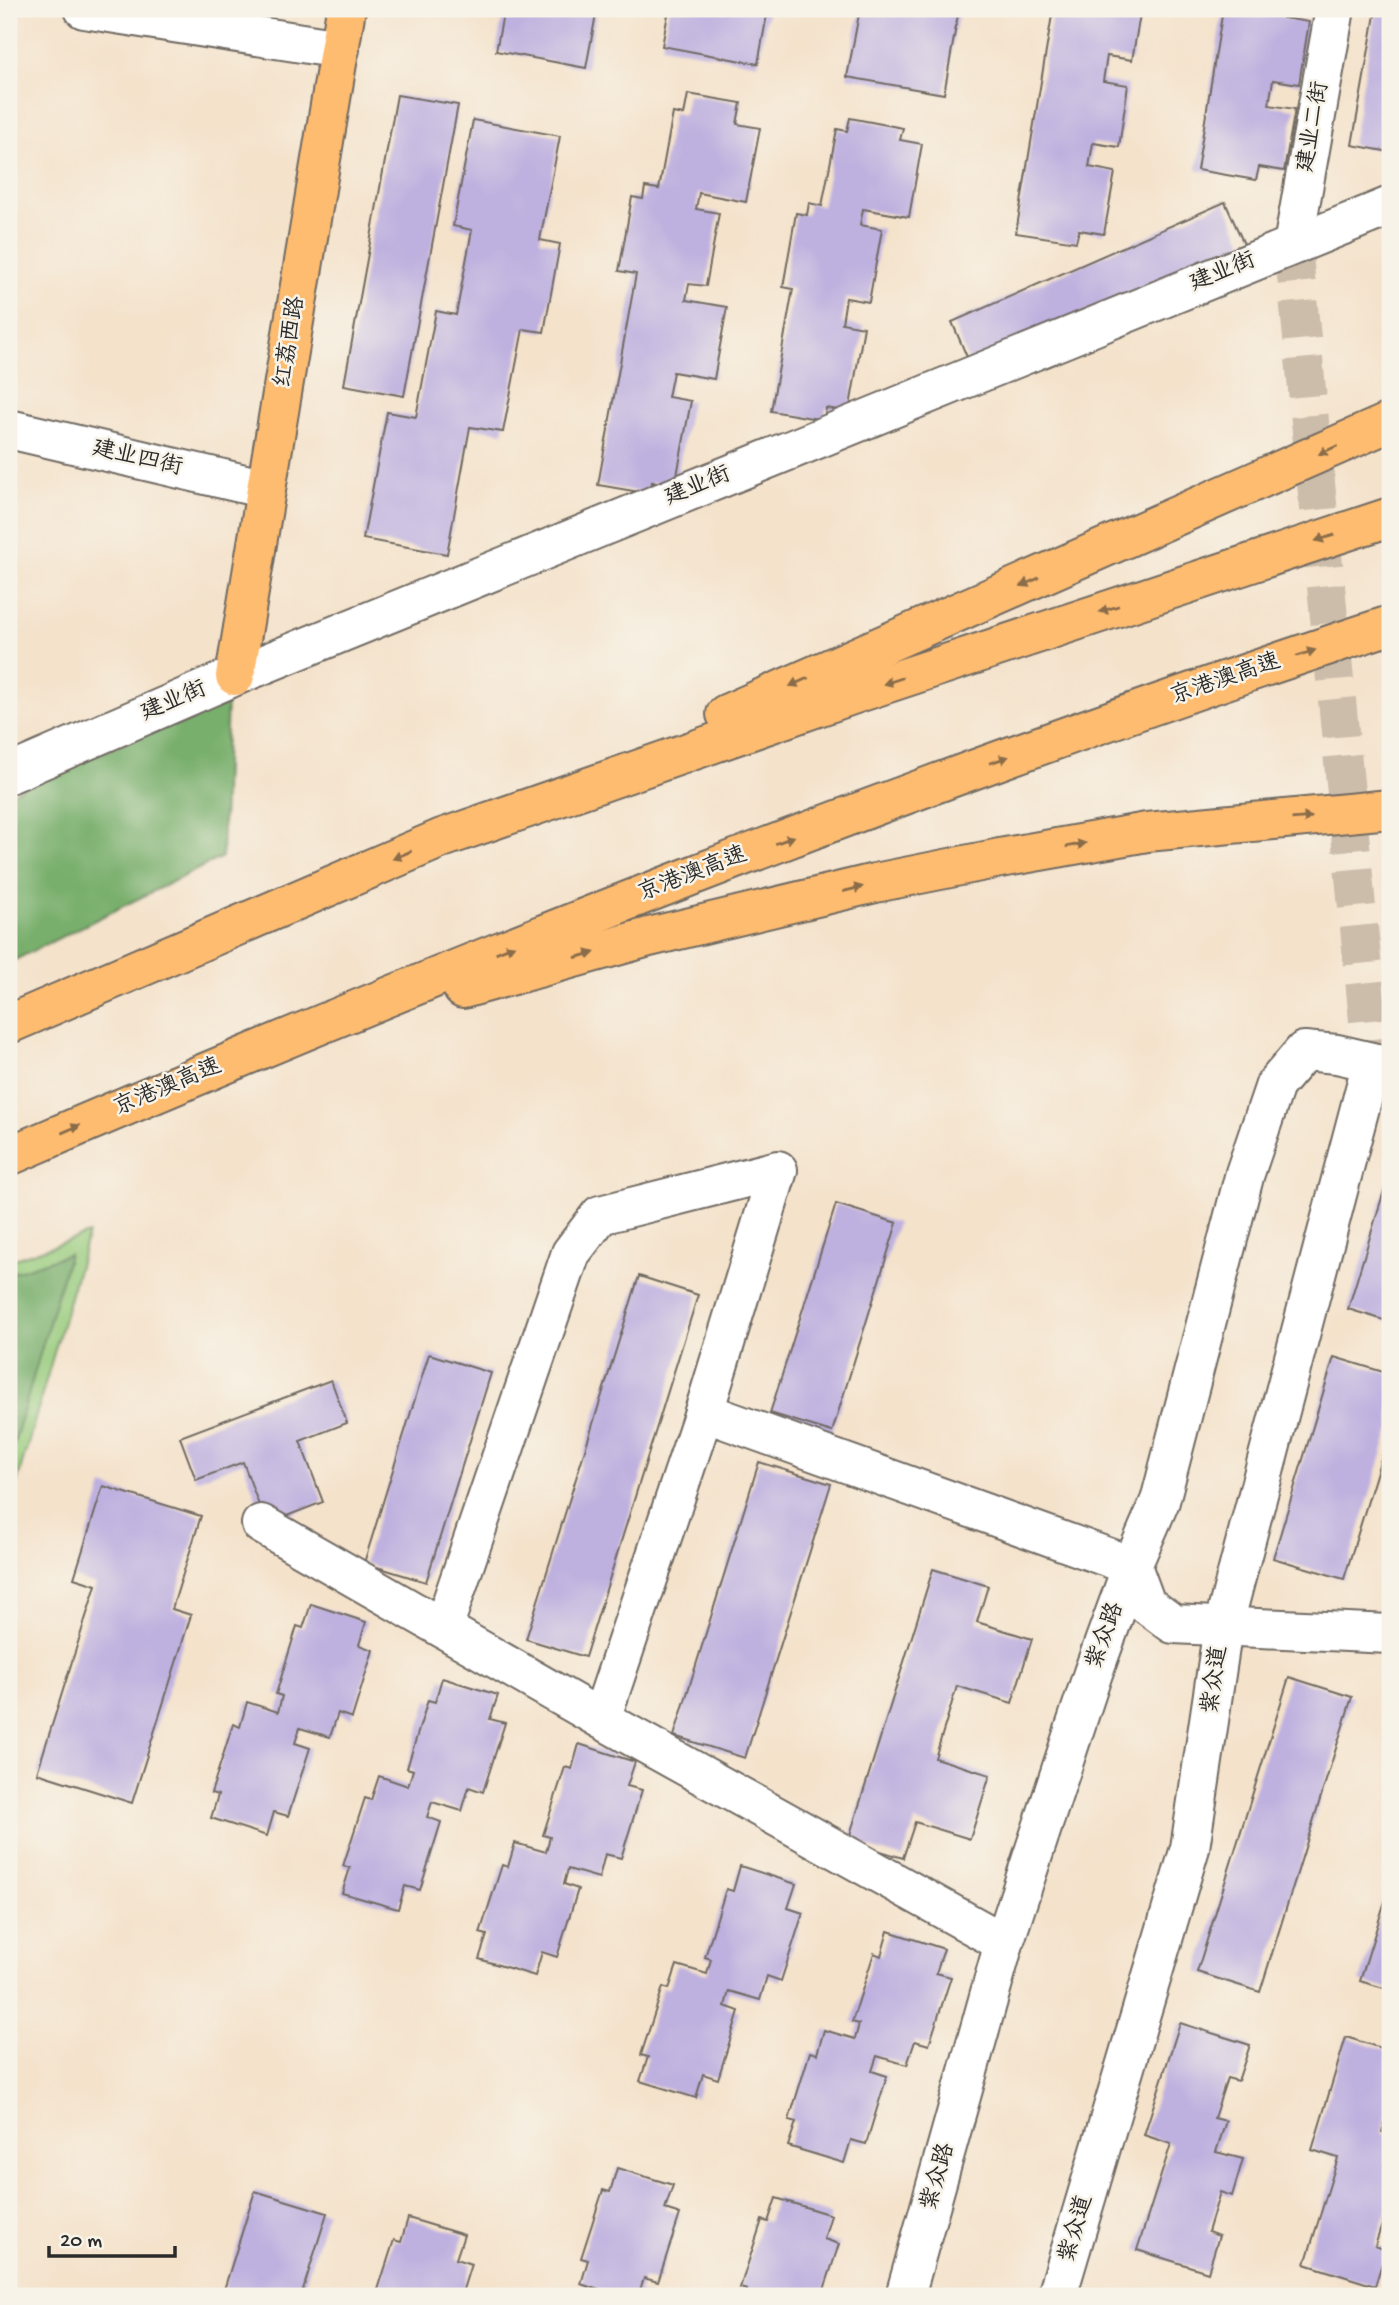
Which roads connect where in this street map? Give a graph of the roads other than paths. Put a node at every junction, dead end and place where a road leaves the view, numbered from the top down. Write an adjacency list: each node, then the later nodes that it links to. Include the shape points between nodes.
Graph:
1 (83, 9): 4 (street)
2 (346, 9): 4 (main road, 红荔西路)
3 (1335, 9): 6 (street, 建业二街)
4 (340, 49): 9 (main road, 红荔西路)
5 (1390, 206): 6 (street, 建业街)
6 (1293, 245): 12 (street, 建业街)
7 (1390, 422): 15 (main road, one-way to 15)
8 (9, 429): 9 (street, 建业四街)
9 (266, 489): 12 (main road, 红荔西路)
10 (1390, 517): 15 (main road, one-way to 15, via 855,694)
11 (1390, 625): 17 (main road, 京港澳高速, one-way to 11, via 628,899 970,770)
12 (235, 676): 13 (street, 建业街)
13 (9, 774)
14 (1390, 809): 17 (main road, one-way to 14, via 649,937 874,883 1147,832)
15 (442, 838): 16 (main road, one-way to 16)
16 (9, 1024)
17 (283, 1039): 19 (main road, 京港澳高速, one-way to 17)
18 (1372, 1062): 22 (street, 紫众路, via 1304,1051 1275,1085 1245,1173 1160,1501); 23 (street, 紫众道)
19 (9, 1156)
20 (704, 1412): 22 (street); 24 (street, via 778,1170 600,1215 571,1253); 26 (street)
21 (261, 1524): 24 (street)
22 (1132, 1566): 23 (street, via 1146,1604 1173,1624); 27 (street, 紫众路)
23 (1223, 1627): 25 (street); 29 (street, 紫众道, via 1190,1848)
24 (443, 1628): 26 (street)
25 (1390, 1634)
26 (601, 1719): 27 (street)
27 (1004, 1943): 28 (street, 紫众路)
28 (905, 2296)
29 (1058, 2296)

